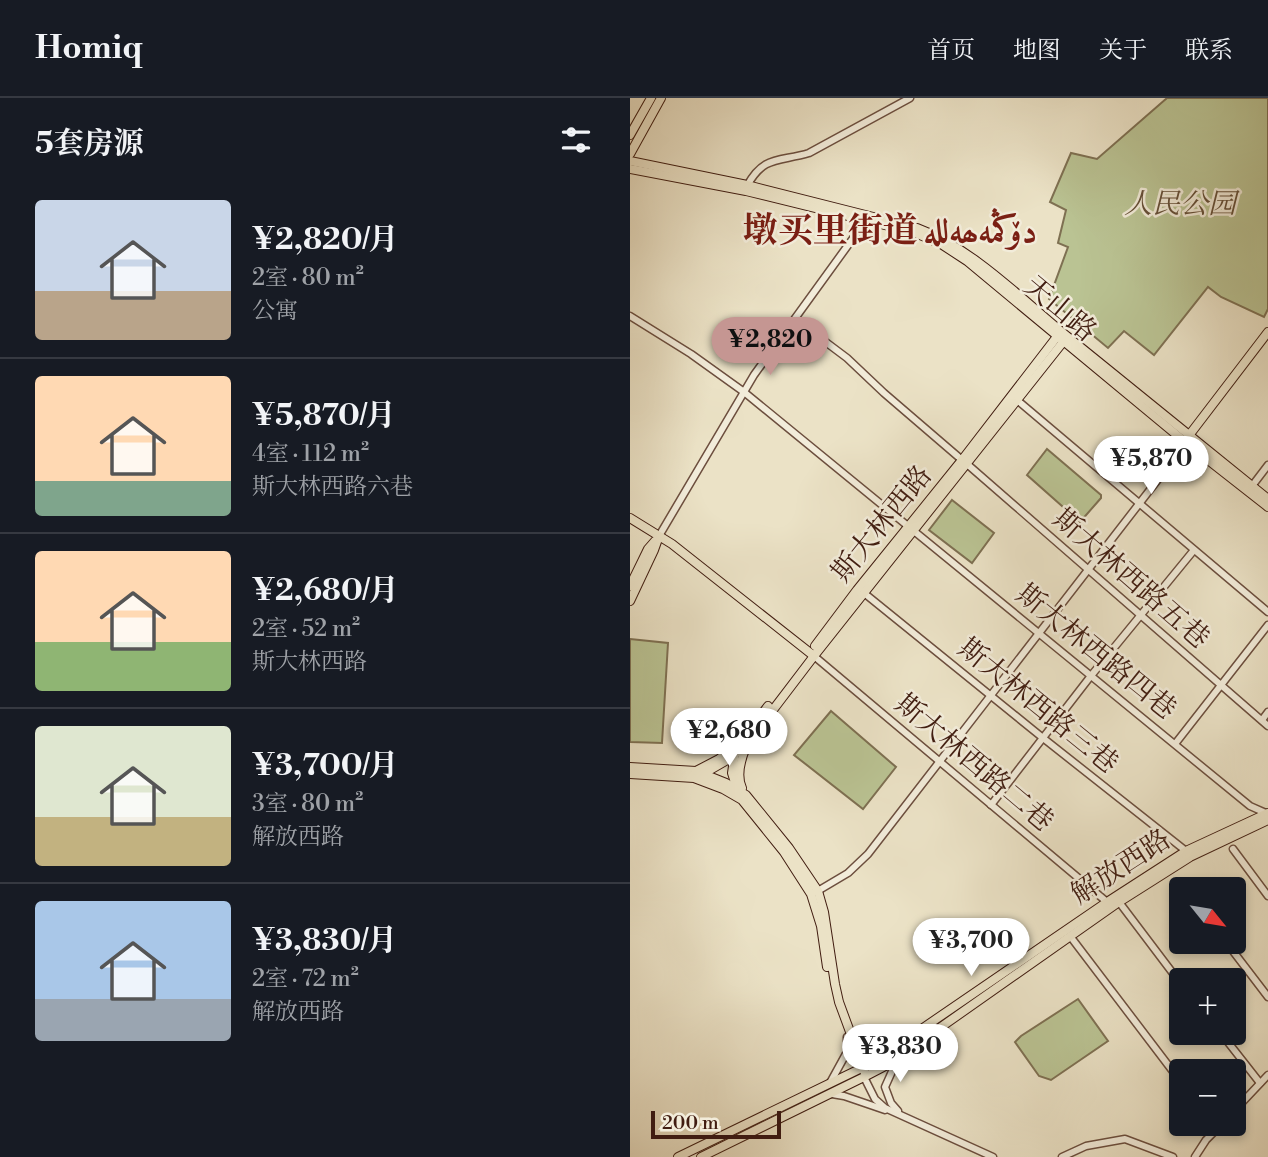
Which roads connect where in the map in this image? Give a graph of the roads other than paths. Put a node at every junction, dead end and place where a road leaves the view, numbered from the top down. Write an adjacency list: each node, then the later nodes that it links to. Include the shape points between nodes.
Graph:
1 (650, 98): 4 (main road)
2 (661, 98): 5 (main road)
3 (910, 98): 8 (street, via 809,153 764,164)
4 (630, 135)
5 (630, 154)
6 (630, 162): 8 (main road, 天山路)
7 (630, 169): 8 (main road, 天山路)
8 (747, 188): 9 (main road, 天山路)
9 (867, 218): 11 (street); 13 (main road, 天山路, via 917,228 945,240)
10 (630, 316): 15 (street, 斯大林西路四巷)
11 (795, 319): 15 (street); 18 (street, 斯大林西路五巷, via 847,358)
12 (1268, 332): 17 (main road)
13 (1062, 336): 16 (main road, 斯大林西路); 17 (main road, 天山路); 18 (main road, 斯大林西路)
14 (1268, 340): 17 (main road)
15 (744, 392): 25 (street, 斯大林西路四巷); 26 (street)
16 (1017, 400): 18 (main road, 斯大林西路); 22 (street)
17 (1189, 440): 20 (main road, 天山路); 22 (street); 23 (main road, 天山路)
18 (964, 462): 25 (main road, 斯大林西路); 28 (street, 斯大林西路五巷)
19 (1268, 465): 20 (street)
20 (1252, 486): 21 (main road, 天山路)
21 (1268, 499)
22 (1139, 504): 27 (street); 28 (street)
23 (1268, 507)
24 (630, 518): 26 (main road)
25 (912, 528): 30 (main road, 斯大林西路); 35 (street, 斯大林西路四巷); 36 (main road, 斯大林西路, via 857,590)
26 (659, 536): 29 (main road); 31 (main road); 36 (main road)
27 (1194, 550): 32 (street); 33 (street)
28 (1088, 570): 33 (street, 斯大林西路五巷); 35 (street)
29 (630, 586)
30 (864, 593): 36 (main road, 斯大林西路); 39 (street, 斯大林西路三巷)
31 (630, 601)
32 (1268, 612)
33 (1141, 615): 37 (street); 38 (street, 斯大林西路五巷)
34 (1268, 625): 38 (street)
35 (1039, 633): 37 (street, 斯大林西路四巷); 39 (street)
36 (812, 654): 44 (main road, 斯大林西路); 47 (street, 斯大林西路二巷)
37 (1090, 677): 43 (street); 45 (street, 斯大林西路四巷)
38 (1221, 685): 41 (street, 斯大林西路五巷); 45 (street)
39 (990, 695): 43 (street, 斯大林西路三巷); 47 (street)
40 (1268, 712): 41 (street)
41 (1262, 720): 42 (street, 斯大林西路五巷)
42 (1268, 726)
43 (1043, 738): 53 (street); 56 (street, 斯大林西路三巷)
44 (743, 744): 46 (main road); 50 (main road); 52 (main road, via 739,783)
45 (1175, 744): 54 (street, 斯大林西路四巷, via 1250,806)
46 (735, 754): 50 (main road); 51 (main road, via 732,773)
47 (940, 761): 53 (street, 斯大林西路二巷); 57 (street, via 868,854 848,873)
48 (630, 767): 50 (main road)
49 (630, 774): 50 (main road)
50 (699, 775): 51 (main road); 52 (main road)
51 (737, 790): 52 (main road)
52 (744, 797): 57 (main road)
53 (991, 805): 59 (street, 斯大林西路二巷)
54 (1268, 815): 56 (main road, 解放西路); 60 (main road, 解放西路)
55 (1233, 849): 58 (street)
56 (1186, 851): 59 (main road, 解放西路)
57 (814, 892): 65 (main road, via 834,1003)
58 (1268, 896)
59 (1107, 902): 67 (main road, 解放西路)
60 (1119, 902): 61 (main road, 解放西路); 63 (street)
61 (1070, 936): 68 (main road, 解放西路); 69 (street)
62 (1235, 954): 64 (street)
63 (1169, 968)
64 (1268, 997)
65 (849, 1036): 67 (street, via 870,1052); 70 (main road); 74 (street, via 847,1052)
66 (1230, 1045): 73 (street)
67 (891, 1051): 70 (main road, 解放西路)
68 (901, 1054): 72 (main road, 解放西路); 76 (street, via 885,1087)
69 (1169, 1066)
70 (861, 1068): 72 (main road); 74 (main road, 解放西路)
71 (1268, 1075): 73 (street)
72 (864, 1077): 74 (main road, 解放西路); 76 (street, via 875,1099)
73 (1260, 1083): 75 (street)
74 (829, 1089): 76 (street); 78 (main road, 解放西路); 79 (main road)
75 (1246, 1098)
76 (901, 1115): 80 (street)
77 (1210, 1136): 83 (street)
78 (678, 1157)
79 (701, 1157)
80 (993, 1157)
81 (1062, 1157): 82 (street, via 1086,1146 1125,1139)
82 (1173, 1157)
83 (1195, 1157)

